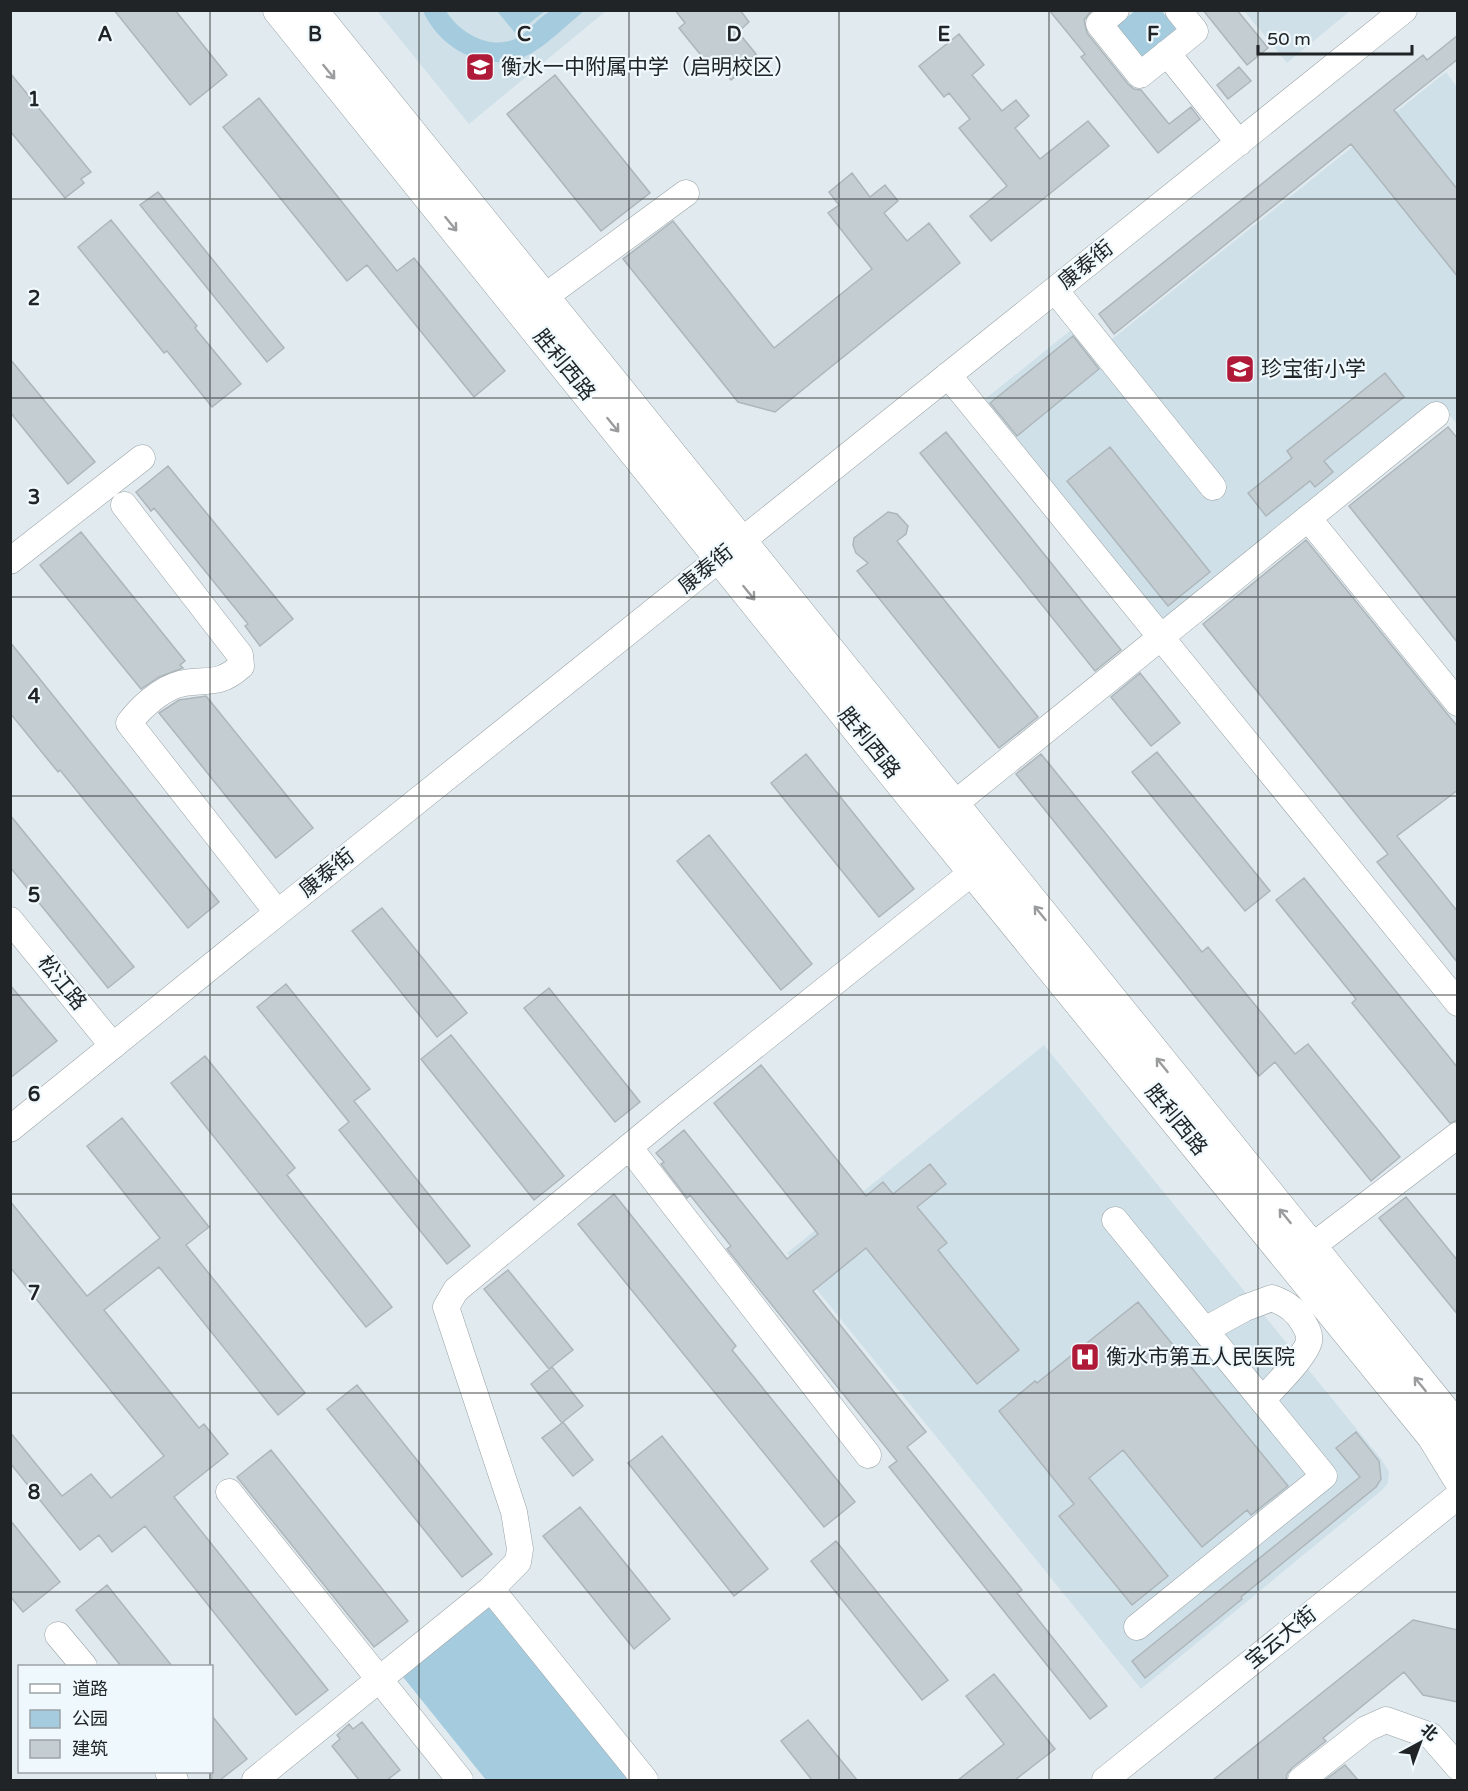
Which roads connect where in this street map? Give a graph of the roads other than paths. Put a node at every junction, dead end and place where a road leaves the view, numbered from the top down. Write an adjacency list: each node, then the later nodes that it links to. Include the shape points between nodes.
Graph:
1 (279, 10): 17 (main road, 胜利西路, one-way to 17)
2 (310, 10): 10 (main road, 胜利西路)
3 (1116, 10): 6 (street, via 1099,24 1140,75)
4 (1178, 10): 6 (street, via 1195,31)
5 (1404, 10): 7 (street, 康泰街)
6 (1167, 53): 7 (street)
7 (1239, 143): 9 (street, 康泰街)
8 (686, 193): 10 (street)
9 (1055, 290): 11 (street, 康泰街); 14 (street)
10 (543, 298): 17 (main road, 胜利西路)
11 (948, 375): 17 (street, 康泰街); 19 (street)
12 (1436, 415): 16 (street)
13 (142, 458): 18 (street)
14 (1213, 487)
15 (124, 505): 23 (street, via 240,655 241,666 219,680 180,684 166,690 129,723)
16 (1308, 518): 19 (street); 20 (street)
17 (730, 550): 21 (main road, 胜利西路); 22 (main road, 胜利西路, one-way to 22); 23 (street, 康泰街)
18 (10, 561)
19 (1161, 637): 21 (street); 25 (street)
20 (1458, 703)
21 (953, 805): 31 (main road, 胜利西路, one-way to 21)
22 (974, 871): 29 (street); 32 (main road, 胜利西路)
23 (277, 912): 26 (street, 康泰街)
24 (10, 920): 26 (street, 松江路)
25 (1458, 1003)
26 (113, 1046): 27 (street, 康泰街)
27 (10, 1129)
28 (1458, 1135): 31 (street)
29 (629, 1147): 36 (street); 40 (street, via 456,1290 446,1307 513,1512 520,1549 518,1562)
30 (1115, 1220): 33 (street)
31 (1310, 1248): 35 (main road, 胜利西路, one-way to 31)
32 (1311, 1307): 33 (street, via 1272,1298); 34 (street, via 1309,1343); 37 (main road, 胜利西路, via 1433,1436)
33 (1205, 1330): 34 (street)
34 (1262, 1400): 41 (street, via 1323,1476)
35 (1458, 1429)
36 (868, 1455)
37 (1458, 1477)
38 (229, 1492): 44 (street)
39 (1458, 1496): 49 (street, 宝云大街)
40 (491, 1589): 44 (street); 48 (street)
41 (1137, 1627)
42 (58, 1635): 43 (street)
43 (83, 1665)
44 (380, 1680): 46 (street); 47 (street)
45 (1458, 1767): 50 (street, via 1431,1736 1386,1720 1366,1729)
46 (255, 1780)
47 (460, 1780)
48 (645, 1780)
49 (1105, 1780)
50 (1301, 1780)

